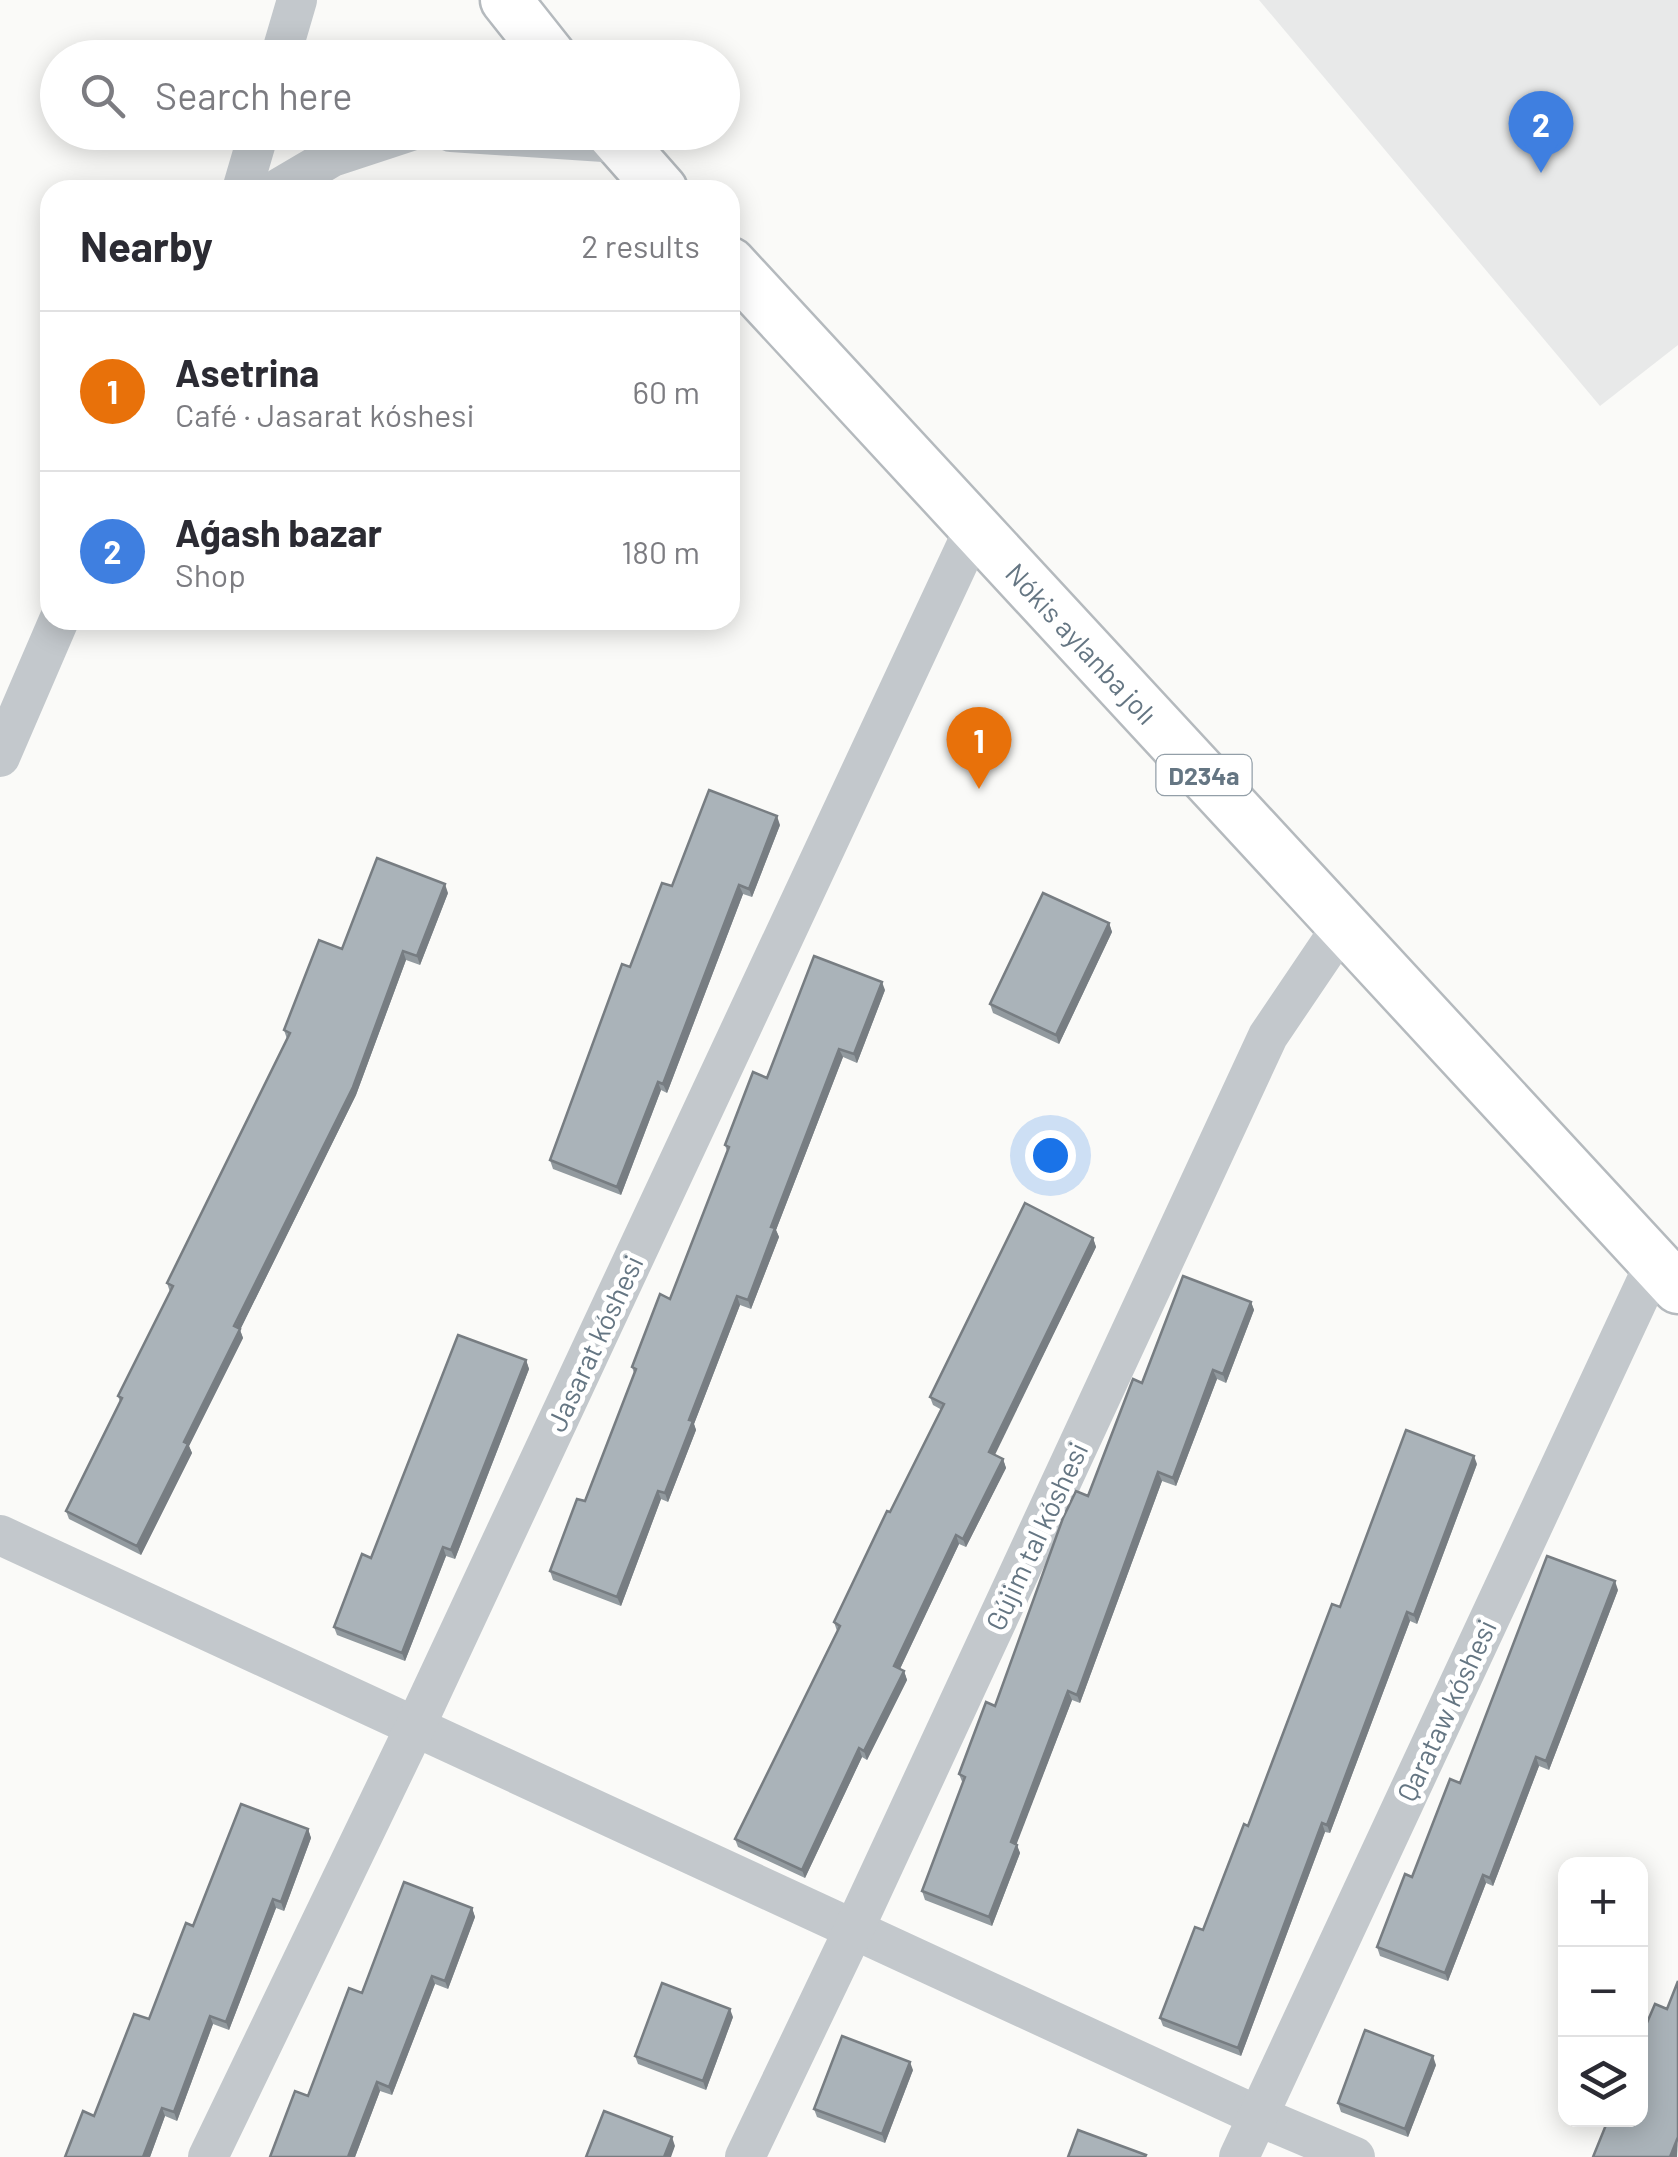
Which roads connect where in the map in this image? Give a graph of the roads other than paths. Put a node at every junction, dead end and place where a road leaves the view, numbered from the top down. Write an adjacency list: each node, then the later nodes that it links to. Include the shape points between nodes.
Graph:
1 (297, 0): 3 (street)
2 (506, 0): 4 (main road)
3 (285, 40)
4 (538, 40)
5 (253, 150): 8 (street)
6 (355, 150): 9 (street)
7 (626, 150): 10 (main road)
8 (245, 180)
9 (294, 180)
10 (653, 180)
11 (740, 274): 12 (main road, Nókis aylanba jolı / D234a)
12 (975, 527): 15 (main road, Nókis aylanba jolı / D234a); 18 (street, Jasarat kóshesi)
13 (55, 630): 14 (street)
14 (0, 757)
15 (1343, 925): 16 (main road, Nókis aylanba jolı / D234a); 19 (street, Gújim tal kóshesi, via 1268,1036)
16 (1666, 1275): 20 (street, Qarataw kóshesi)
17 (0, 1535): 18 (street)
18 (416, 1727): 19 (street); 21 (street, Jasarat kóshesi)
19 (854, 1929): 20 (street); 22 (street, Gújim tal kóshesi)
20 (1258, 2116): 23 (street, Qarataw kóshesi); 24 (street)
21 (208, 2157)
22 (745, 2157)
23 (1238, 2157)
24 (1355, 2157)

